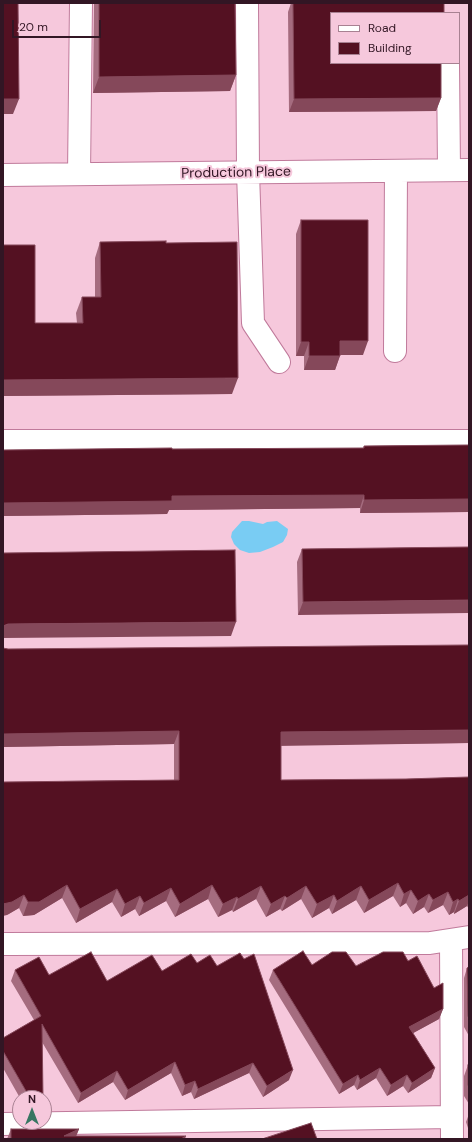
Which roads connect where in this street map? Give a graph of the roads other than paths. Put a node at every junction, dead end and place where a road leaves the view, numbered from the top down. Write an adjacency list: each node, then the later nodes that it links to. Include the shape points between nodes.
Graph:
1 (82, 3): 7 (street)
2 (246, 3): 6 (street)
3 (448, 64): 4 (street)
4 (459, 170): 5 (street, Production Place)
5 (396, 171): 6 (street, Production Place); 9 (street)
6 (248, 172): 7 (street, Production Place); 10 (street, via 253,323)
7 (79, 174): 8 (street, Production Place)
8 (3, 175)
9 (395, 351)
10 (279, 362)
11 (3, 441): 12 (street)
12 (469, 441)
13 (460, 938): 14 (street, via 430,943); 15 (street)
14 (3, 944)
15 (452, 1117): 16 (street); 17 (street)
16 (3, 1124)
17 (452, 1139)

